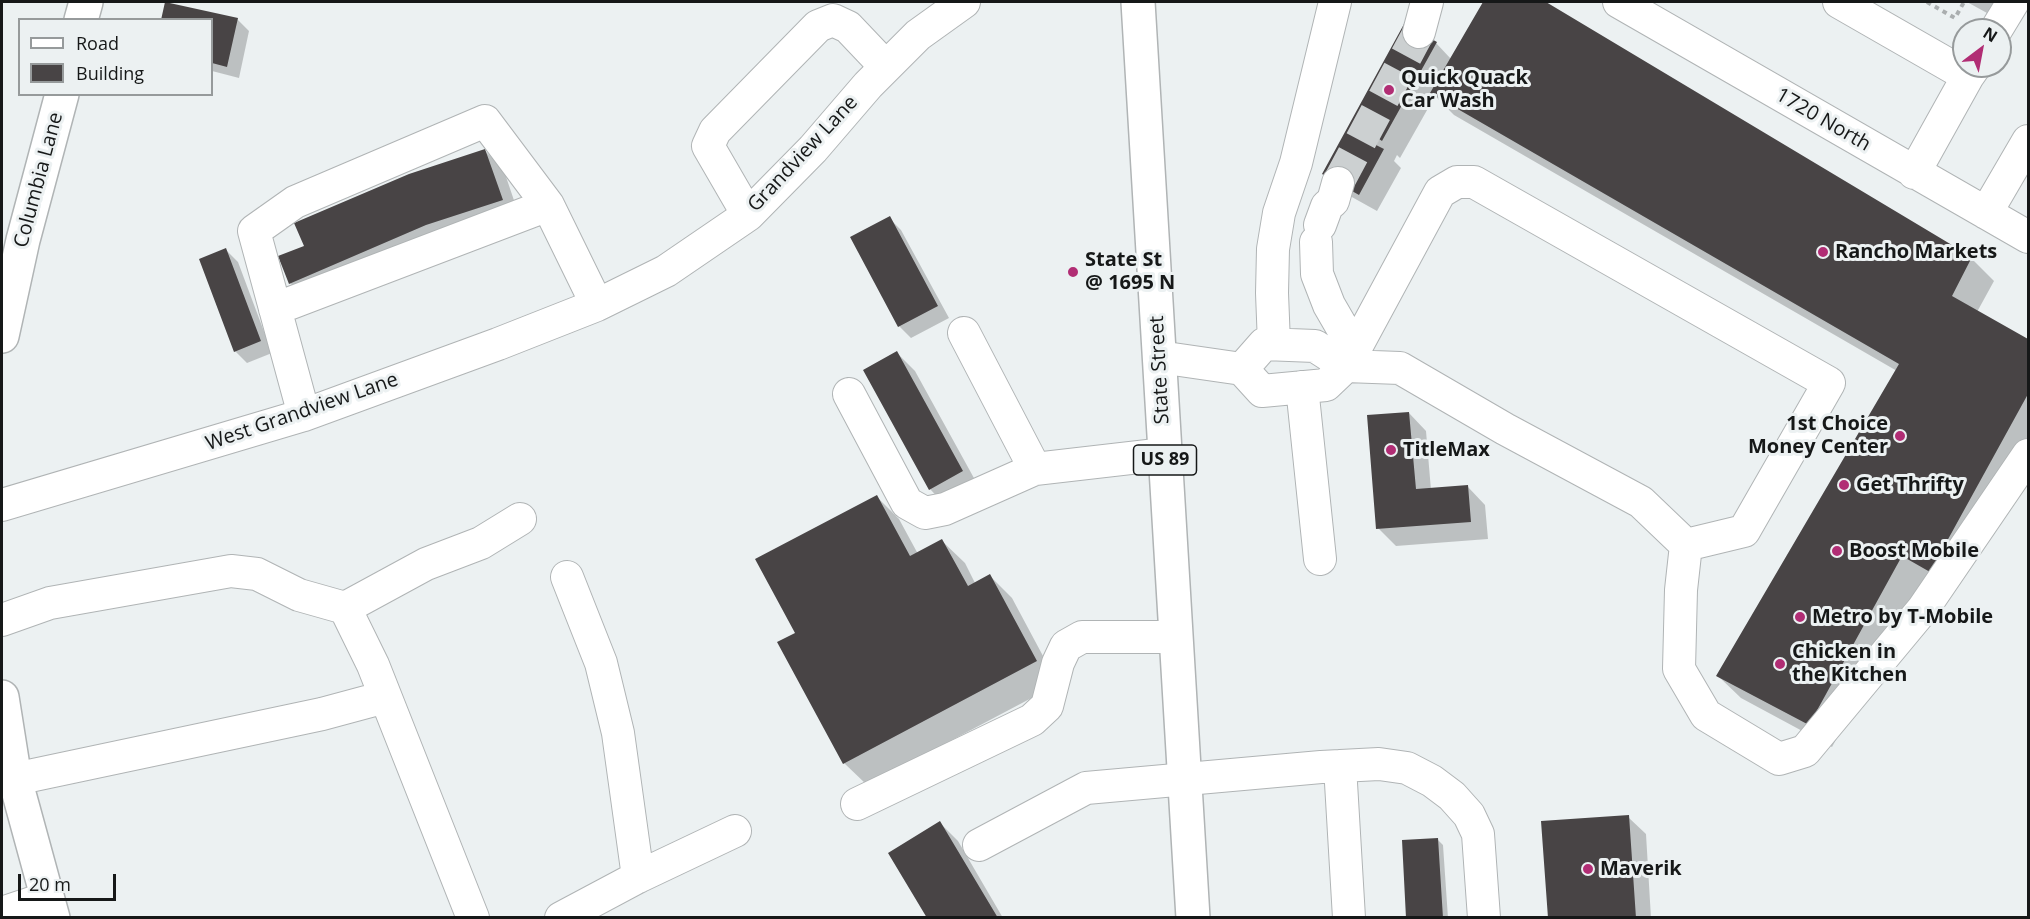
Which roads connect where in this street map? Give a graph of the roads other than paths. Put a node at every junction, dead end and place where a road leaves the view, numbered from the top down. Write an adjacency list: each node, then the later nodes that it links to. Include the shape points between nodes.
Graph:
1 (86, 2): 9 (main road)
2 (964, 2): 13 (street, Grandview Lane, via 918,35)
3 (1138, 2): 28 (main road, State Street / US 89)
4 (1335, 2): 27 (street, via 1296,163 1279,213 1273,249)
5 (1427, 2): 11 (street)
6 (1619, 2): 17 (street, 1720 North)
7 (1839, 2): 12 (street)
8 (2013, 2): 10 (street)
9 (82, 18)
10 (2003, 18)
11 (1419, 32)
12 (1952, 61)
13 (886, 67): 20 (street, Grandview Lane); 20 (street, via 848,27 833,20 818,26 715,131 708,146)
14 (1968, 78): 17 (street)
15 (61, 96): 26 (main road, Columbia Lane)
16 (2028, 141): 19 (street)
17 (1914, 173): 19 (street, 1720 North)
18 (548, 205): 23 (street); 24 (street); 24 (street, via 485,121 295,202 254,231)
19 (1986, 213): 22 (street, 1720 North)
20 (748, 214): 23 (street, Grandview Lane, via 666,271)
21 (1328, 221): 29 (street, via 1317,274)
22 (2028, 237)
23 (597, 306): 33 (street, West Grandview Lane)
24 (275, 309): 33 (street)
25 (964, 333): 36 (street)
26 (2, 336)
27 (1274, 344): 29 (street, via 1315,346); 30 (street, via 1264,344)
28 (1159, 357): 30 (street); 34 (main road, State Street / US 89)
29 (1351, 358): 31 (street, via 1326,384); 39 (street, via 1400,368 1641,502); 39 (street, via 1440,192 1457,182 1474,182 1829,383 1744,531)
30 (1242, 369): 31 (street, via 1262,391)
31 (1302, 387): 40 (street)
32 (849, 394): 36 (street, via 907,503 925,513 945,509)
33 (304, 415): 37 (street, West Grandview Lane)
34 (1165, 454): 36 (street); 44 (main road, State Street / US 89)
35 (2028, 455): 39 (street, via 1923,609 1805,751 1779,759 1706,715 1679,669)
36 (1035, 469)
37 (2, 505)
38 (520, 519): 42 (street, via 481,543 426,564)
39 (1686, 545)
40 (1320, 559)
41 (567, 577): 53 (street, via 601,663 618,733)
42 (345, 608): 43 (street, via 299,595 257,574 231,571 50,603); 46 (street, via 374,665)
43 (2, 620)
44 (1176, 637): 49 (main road, State Street / US 89); 50 (street, via 1082,637 1066,646 1047,706 1032,720)
45 (2, 697): 48 (main road)
46 (385, 697): 48 (street); 56 (street)
47 (1340, 766): 49 (street); 59 (street); 60 (street, via 1379,764 1407,768 1452,796 1469,815 1478,834)
48 (15, 779): 54 (main road)
49 (1185, 780): 52 (street, via 1086,788); 58 (main road, State Street / US 89)
50 (857, 804)
51 (735, 831): 53 (street)
52 (979, 846)
53 (638, 877): 57 (street)
54 (50, 908): 55 (street)
55 (2, 913)
56 (473, 918)
57 (561, 918)
58 (1193, 918)
59 (1349, 918)
60 (1484, 918)

